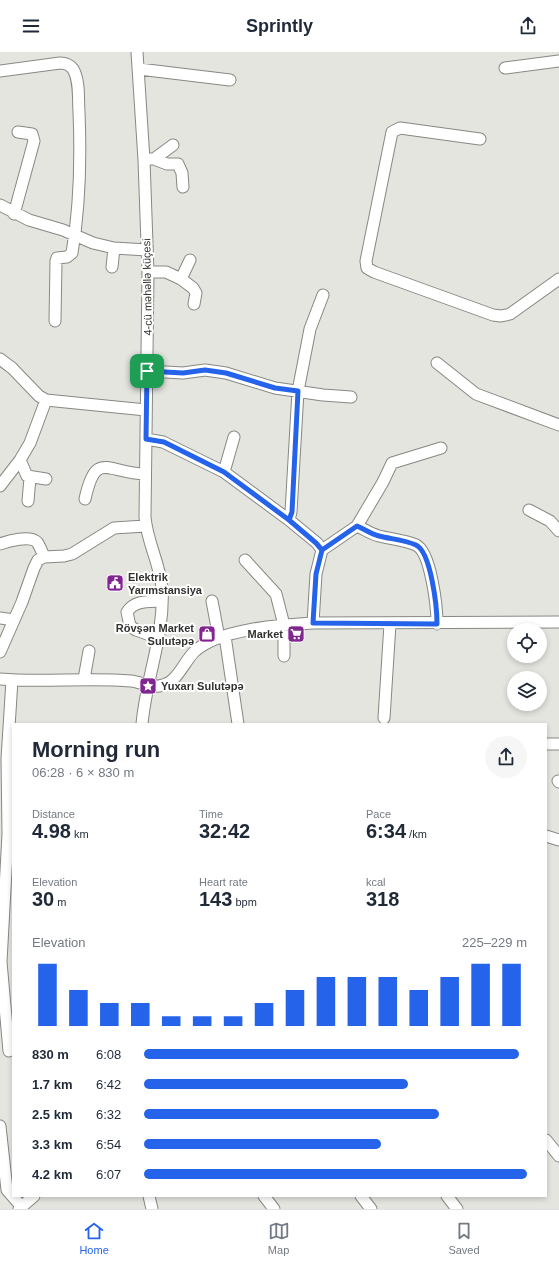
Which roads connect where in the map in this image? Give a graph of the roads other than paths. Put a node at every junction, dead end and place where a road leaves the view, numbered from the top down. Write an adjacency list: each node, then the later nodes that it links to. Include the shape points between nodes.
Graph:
1 (137, 52): 4 (street, 4-cü məhəllə küçesi)
2 (559, 60): 3 (street)
3 (505, 68)
4 (139, 69): 6 (street); 10 (street, 4-cü məhəllə küçesi)
5 (0, 71): 14 (street, via 60,63 72,68 78,93 81,161)
6 (230, 80)
7 (18, 132): 13 (street, via 32,134 34,141)
8 (480, 139): 21 (street, via 400,128 392,132 366,260 367,268 500,316 510,314)
9 (173, 145): 10 (street)
10 (149, 159): 11 (street, via 178,164); 16 (street, 4-cü məhəllə küçesi)
11 (183, 187)
12 (0, 205): 13 (street)
13 (14, 214): 14 (street)
14 (75, 235): 15 (street); 24 (street, via 72,253 56,260)
15 (114, 248): 16 (street); 18 (street)
16 (147, 250): 19 (street, 4-cü məhəllə küçesi)
17 (190, 260): 20 (street)
18 (112, 267)
19 (148, 272): 20 (street, via 166,272); 27 (street, 4-cü məhəllə küçesi)
20 (181, 279): 23 (street, via 196,292)
21 (559, 279)
22 (323, 295): 28 (street, via 310,329)
23 (194, 304)
24 (55, 321)
25 (0, 359): 30 (street)
26 (437, 363): 32 (street, via 476,394)
27 (147, 371): 28 (street, via 183,373 205,370 226,373 275,388); 31 (street, 4-cü məhəllə küçesi)
28 (298, 391): 29 (street); 45 (street, via 292,512)
29 (351, 397)
30 (46, 400): 31 (street); 36 (street, via 30,443)
31 (146, 410): 34 (street, 4-cü məhəllə küçesi)
32 (559, 425)
33 (234, 437): 37 (street)
34 (146, 439): 37 (street, via 164,442); 38 (street, 4-cü məhəllə küçesi)
35 (441, 448): 47 (street, via 392,463)
36 (20, 460): 39 (street); 41 (street)
37 (224, 472): 45 (street)
38 (145, 474): 42 (street, via 101,467 89,480); 46 (street, 4-cü məhəllə küçesi)
39 (30, 478): 40 (street); 43 (street)
40 (46, 479)
41 (0, 486)
42 (85, 499)
43 (28, 501)
44 (529, 510): 48 (street, via 550,521)
45 (289, 520): 50 (street)
46 (145, 526): 51 (street, via 114,528 72,554); 53 (street, 4-cü məhəllə küçesi, via 160,575)
47 (357, 526): 50 (street); 60 (street, via 378,536 415,544 421,548 426,556)
48 (559, 530)
49 (0, 544): 51 (street, via 7,541 34,540)
50 (322, 550): 58 (street, via 316,574)
51 (44, 557): 56 (street, via 38,560 34,568)
52 (245, 560): 61 (street, via 276,594)
53 (162, 601): 63 (street, 4-cü məhəllə küçesi); 63 (street, via 137,603 127,612 130,626)
54 (212, 601): 62 (street)
55 (0, 618): 56 (street)
56 (14, 620): 65 (street)
57 (559, 622): 60 (street)
58 (313, 623): 59 (street); 61 (street)
59 (390, 624): 60 (street); 71 (street)
60 (437, 624)
61 (284, 625): 62 (street); 66 (street)
62 (222, 637): 70 (street, via 194,652 166,684); 73 (street)
63 (158, 638): 70 (street, 4-cü məhəllə küçesi)
64 (89, 651): 68 (street)
65 (0, 652)
66 (284, 656)
67 (0, 679): 69 (street)
68 (84, 679): 69 (street); 70 (street, via 133,681)
69 (12, 680): 76 (street)
70 (148, 686): 72 (street, 4-cü məhəllə küçesi)
71 (384, 718)
72 (142, 723)
73 (238, 723)
74 (547, 744): 75 (street)
75 (559, 744)
76 (10, 766): 79 (street, via 1,962)
77 (547, 836): 78 (street)
78 (559, 840)
79 (7, 1051)
80 (0, 1126): 82 (street)
81 (547, 1141): 83 (street)
82 (2, 1156): 85 (street, via 7,1190)
83 (559, 1156)
84 (12, 1197): 91 (street)
85 (12, 1197)
86 (33, 1197): 91 (street)
87 (149, 1197): 92 (street)
88 (265, 1197): 93 (street)
89 (362, 1197): 94 (street)
90 (448, 1197): 95 (street)
91 (20, 1207)
92 (152, 1209)
93 (274, 1209)
94 (371, 1209)
95 (457, 1209)

